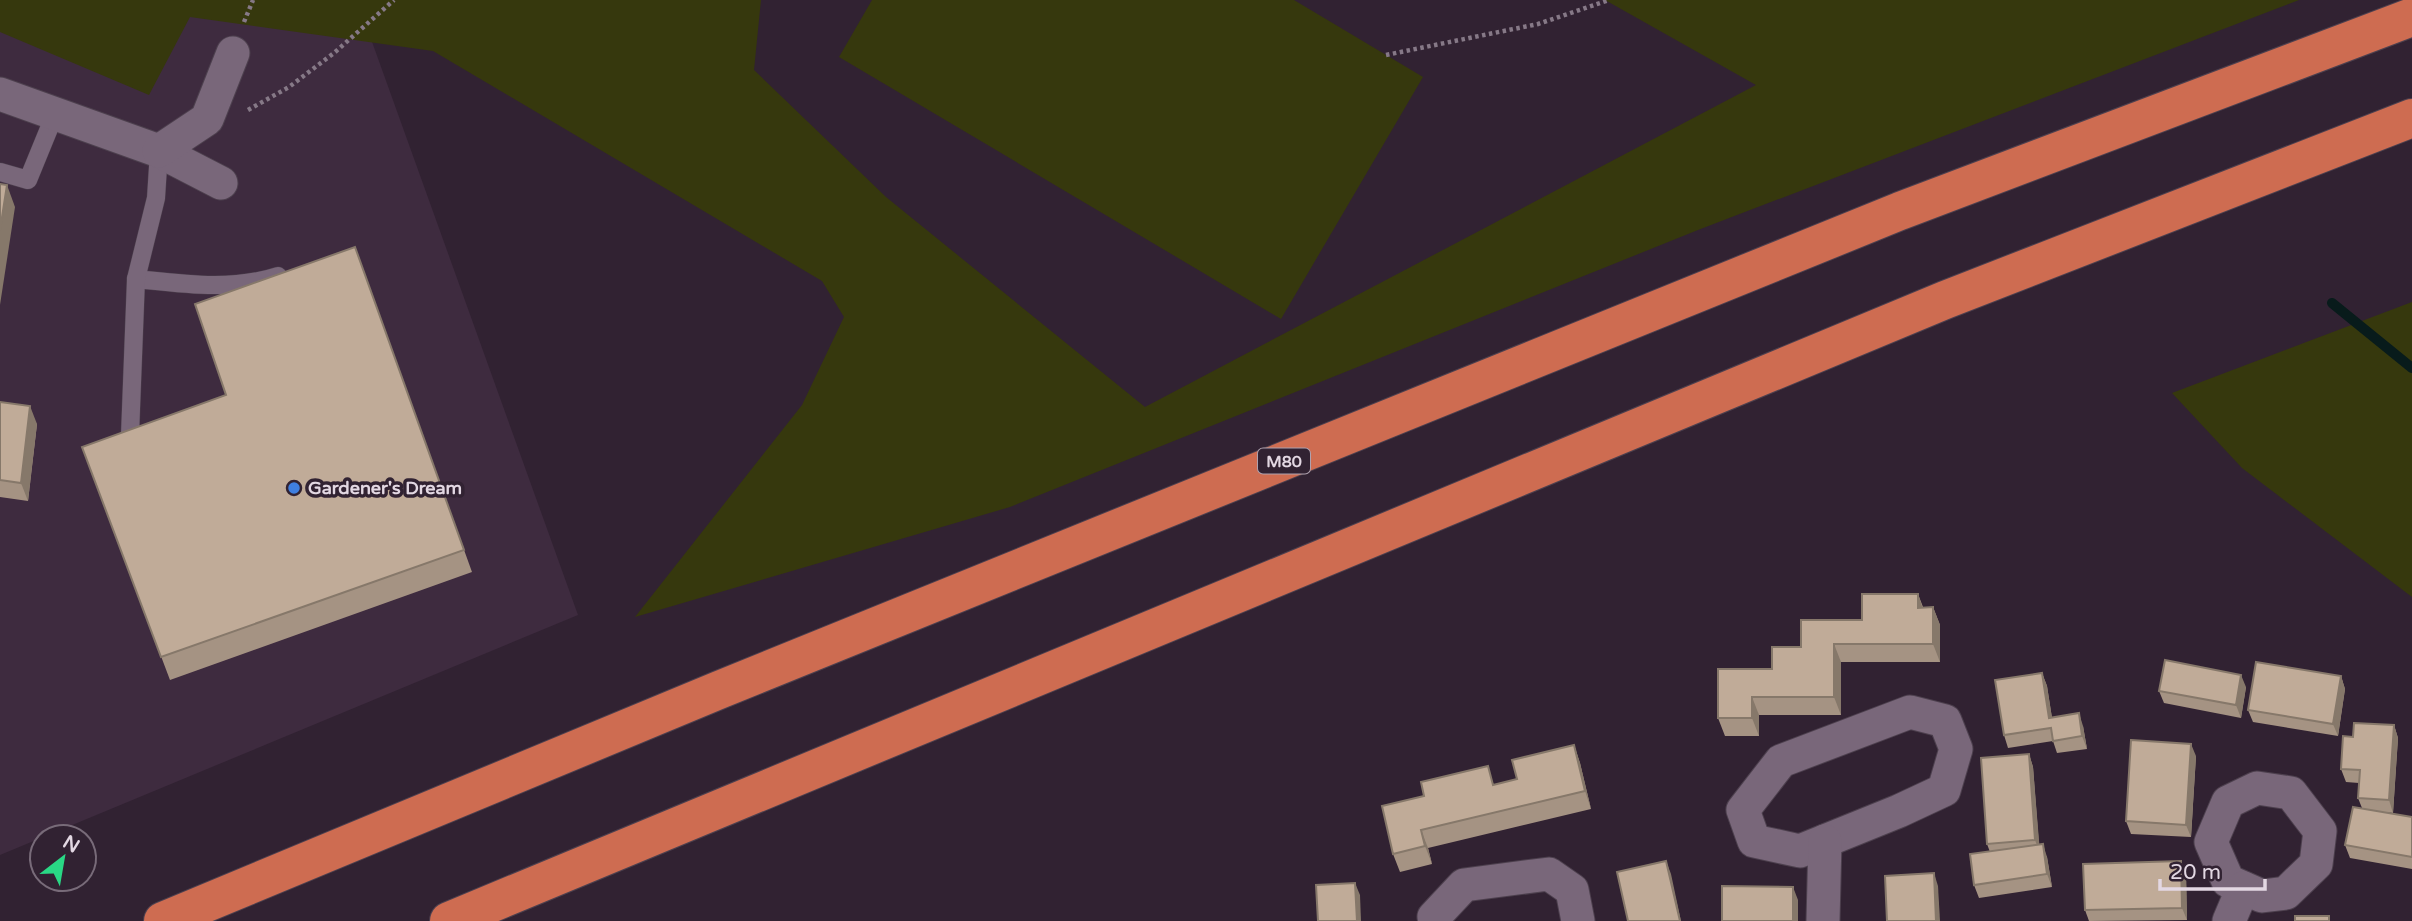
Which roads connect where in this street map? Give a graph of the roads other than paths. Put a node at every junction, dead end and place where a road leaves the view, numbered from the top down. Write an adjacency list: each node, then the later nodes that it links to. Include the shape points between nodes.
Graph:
1 (2412, 17): 14 (highway, M80, via 1887,216)
2 (233, 53): 6 (street, via 207,119)
3 (0, 94): 4 (street)
4 (55, 114): 6 (street); 7 (lane, via 28,180)
5 (2412, 118): 15 (highway, via 1945,300)
6 (159, 151): 8 (street); 10 (lane, via 156,198)
7 (0, 172)
8 (221, 183)
9 (300, 269): 10 (lane, via 261,282 201,286)
10 (136, 279): 11 (lane)
11 (130, 435)
12 (1825, 841): 12 (street, via 1800,851 1754,841 1742,810 1781,761 1910,712 1945,721 1956,749 1944,790); 18 (street)
13 (2243, 888): 19 (street)
14 (163, 921)
15 (449, 921)
16 (1435, 921): 17 (street, via 1464,885 1549,874 1572,890)
17 (1578, 921)
18 (1823, 921)
19 (2229, 921)

